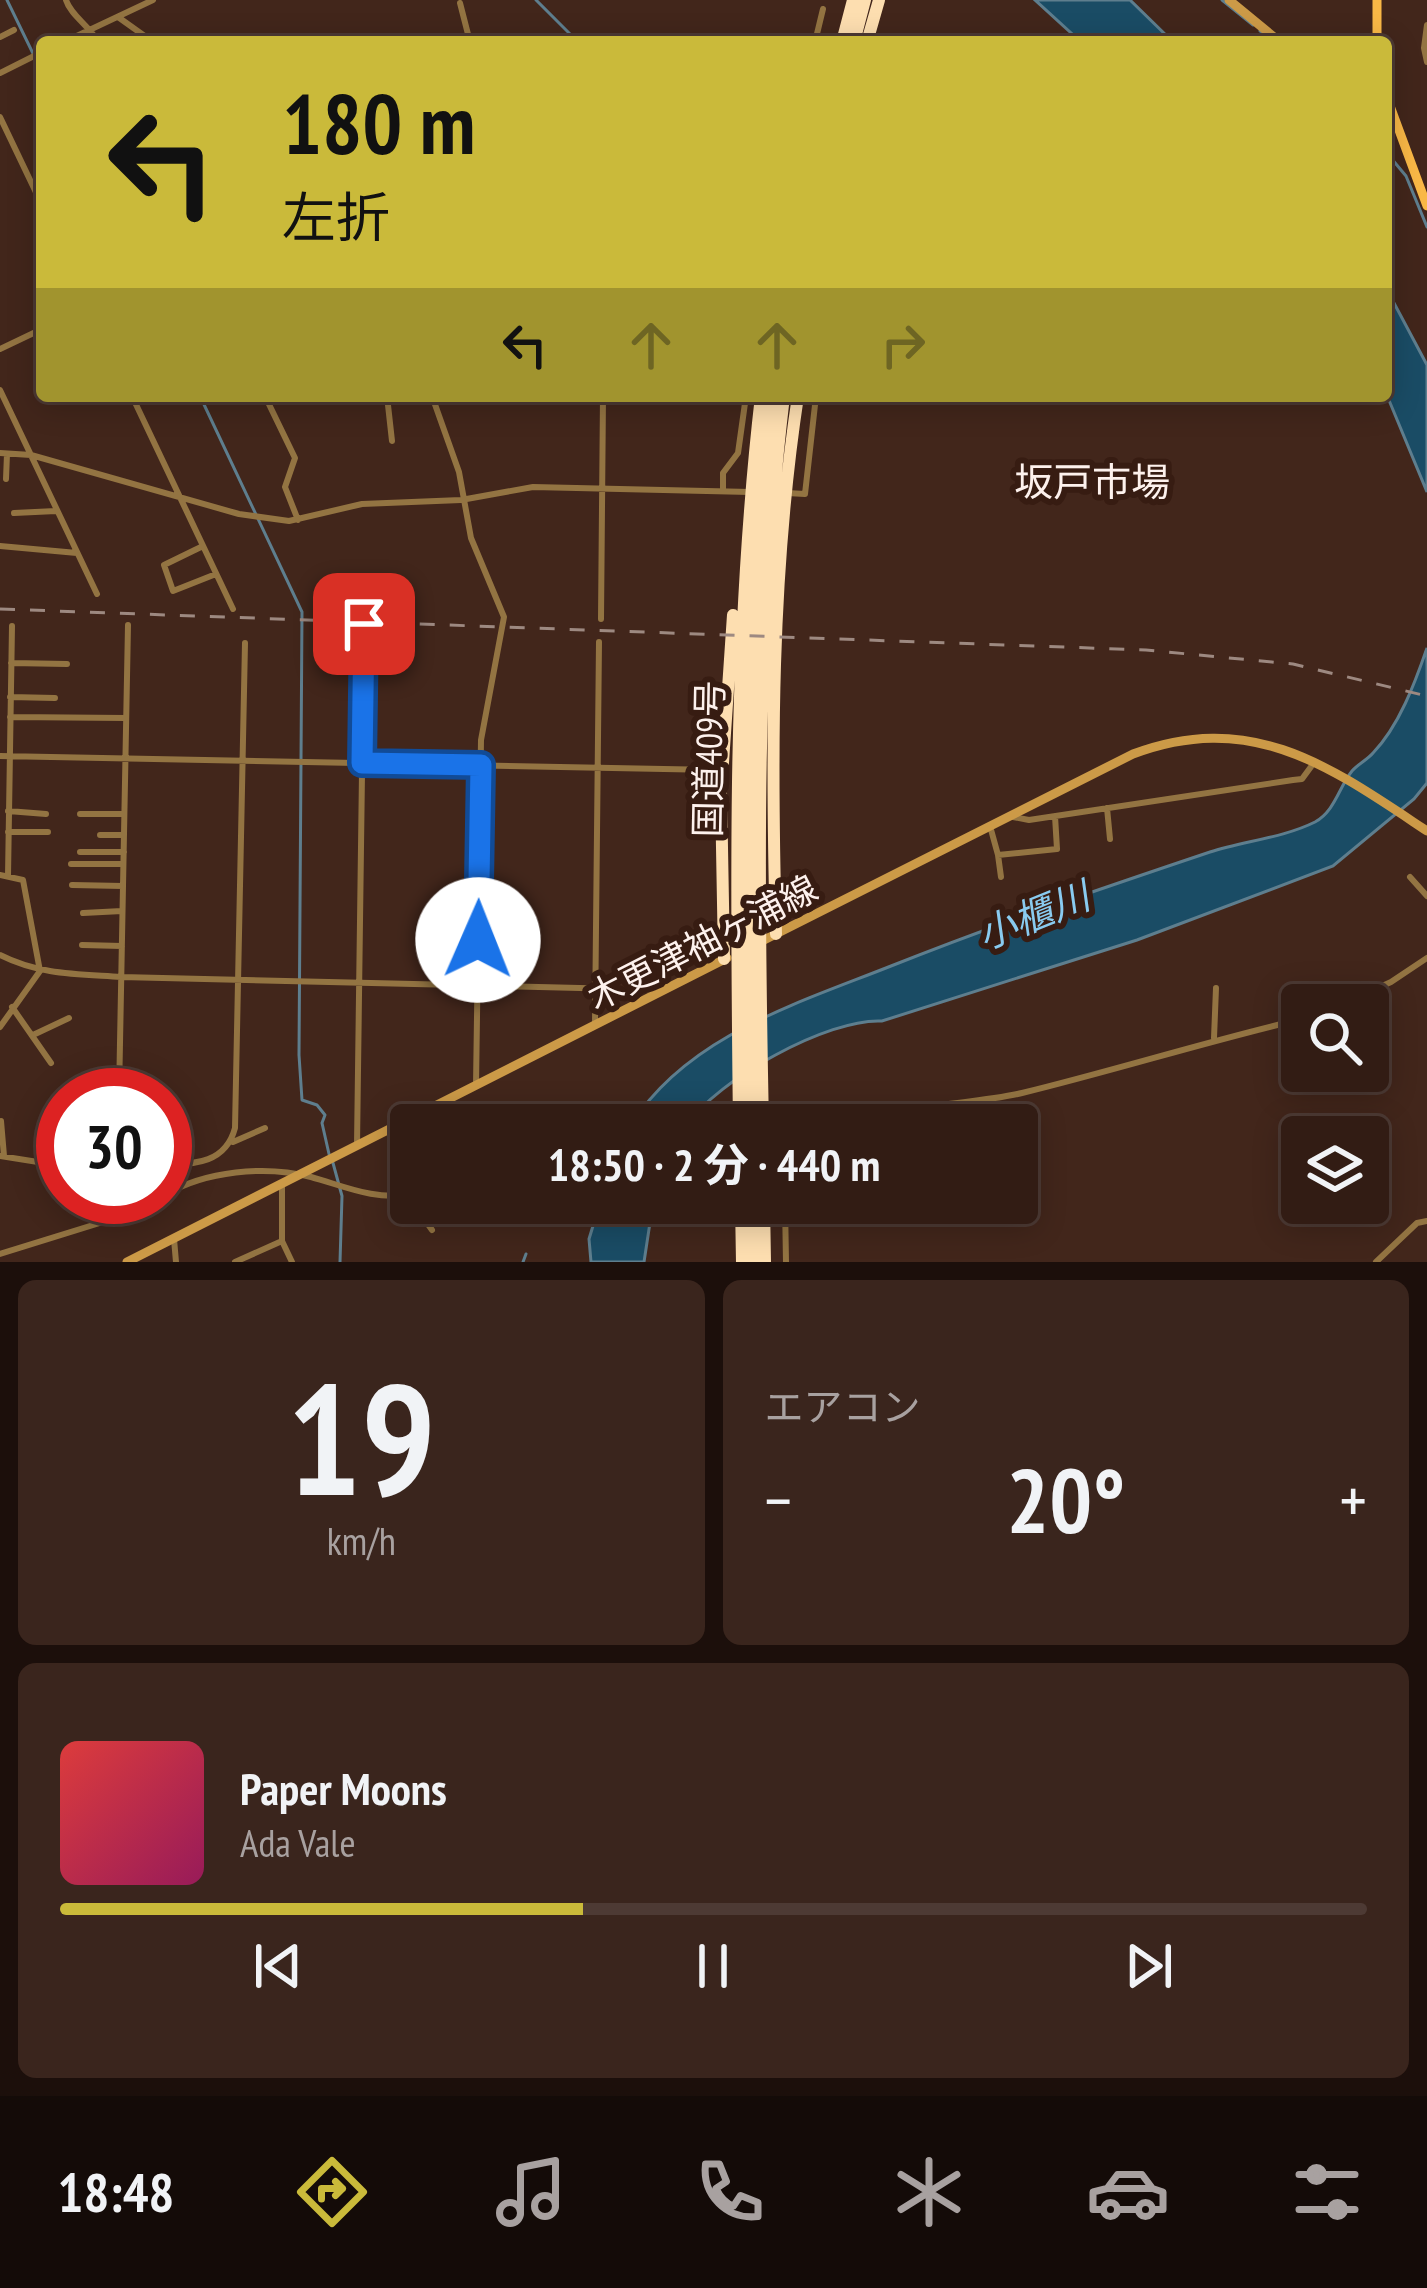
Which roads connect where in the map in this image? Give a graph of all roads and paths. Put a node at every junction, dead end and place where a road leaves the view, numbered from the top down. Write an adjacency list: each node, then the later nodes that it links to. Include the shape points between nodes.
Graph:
1 (66, 0): 12 (street)
2 (153, 0): 10 (street)
3 (853, 0): 19 (highway)
4 (865, 0): 20 (highway)
5 (879, 0): 21 (highway)
6 (1229, 0): 22 (main road)
7 (1377, 0): 23 (main road)
8 (460, 3): 17 (street)
9 (823, 9): 18 (street)
10 (118, 17): 12 (street); 16 (street)
11 (1427, 25): 26 (street)
12 (91, 29): 14 (street); 15 (street)
13 (14, 30): 24 (street)
14 (76, 36)
15 (95, 36)
16 (145, 36)
17 (468, 36)
18 (816, 36)
19 (844, 36)
20 (856, 36)
21 (869, 36)
22 (1273, 36)
23 (1377, 36)
24 (0, 37)
25 (36, 55): 27 (street)
26 (1427, 62)
27 (0, 73)
28 (0, 117): 30 (street)
29 (1392, 125): 32 (main road)
30 (4, 136): 31 (street)
31 (36, 194)
32 (1427, 206)
33 (36, 332): 34 (street)
34 (0, 349)
35 (0, 390): 49 (street)
36 (135, 402): 54 (street)
37 (269, 402): 58 (street, via 295,458 285,487)
38 (388, 402): 47 (street)
39 (434, 402): 55 (street)
40 (603, 402): 52 (street)
41 (745, 402): 53 (street)
42 (760, 402): 50 (highway, 国道409号)
43 (772, 402): 140 (highway, via 748,723)
44 (783, 402): 141 (highway, via 759,723)
45 (797, 402): 112 (highway, via 776,655)
46 (815, 402): 53 (street, via 805,494)
47 (392, 441)
48 (3, 454): 49 (street); 51 (street)
49 (31, 455): 54 (street); 56 (street)
50 (753, 471): 116 (highway, via 740,532 721,792); 139 (highway, 国道409号, via 737,742)
51 (7, 479)
52 (602, 488): 53 (street); 55 (street, via 533,487); 65 (street)
53 (723, 491)
54 (181, 497): 58 (street); 60 (street)
55 (461, 500): 58 (street, via 362,504); 82 (street, via 504,617)
56 (56, 511): 57 (street); 61 (street)
57 (14, 512)
58 (298, 520)
59 (0, 546): 61 (street)
60 (203, 546): 62 (street); 62 (street, via 164,566 173,591)
61 (77, 553): 63 (street)
62 (216, 574): 64 (street)
63 (97, 595)
64 (233, 609)
65 (601, 619)
66 (364, 624): 81 (street)
67 (128, 625): 76 (street)
68 (12, 626): 71 (street)
69 (599, 642): 83 (street)
70 (244, 643): 80 (street)
71 (11, 663): 72 (street); 73 (street)
72 (67, 664)
73 (10, 698): 74 (street); 75 (street)
74 (55, 698)
75 (10, 717): 76 (street); 77 (street)
76 (126, 718): 78 (street)
77 (4, 757): 78 (street); 86 (street)
78 (125, 759): 80 (street); 89 (street)
79 (1316, 760): 85 (street, via 1302,778); 91 (main road, 木更津袖ヶ浦線, via 1232,738 1150,748); 93 (main road, 木更津袖ヶ浦線)
80 (243, 761): 81 (street); 120 (street)
81 (362, 763): 82 (street); 121 (street)
82 (481, 765): 83 (street); 122 (street)
83 (597, 766): 84 (street); 124 (street)
84 (716, 770)
85 (1107, 808): 90 (street); 98 (street)
86 (6, 814): 87 (street); 94 (street)
87 (46, 814)
88 (80, 814): 89 (street)
89 (124, 814): 97 (street)
90 (1055, 816): 91 (street); 101 (street, via 1058,849)
91 (1009, 817): 92 (main road, 木更津袖ヶ浦線)
92 (991, 826): 101 (street); 112 (main road, 木更津袖ヶ浦線)
93 (1427, 831)
94 (8, 832): 95 (street); 104 (street)
95 (48, 832)
96 (100, 835): 97 (street)
97 (124, 835): 100 (street)
98 (1110, 839)
99 (80, 852): 100 (street)
100 (124, 852): 103 (street)
101 (998, 855): 105 (street)
102 (71, 864): 103 (street)
103 (123, 864): 108 (street)
104 (4, 876): 118 (street, via 22,880)
105 (1001, 877)
106 (1410, 877): 109 (street)
107 (72, 885): 108 (street)
108 (123, 886): 110 (street)
109 (1427, 896)
110 (122, 911): 111 (street); 114 (street)
111 (83, 913)
112 (776, 934): 116 (main road, 木更津袖ヶ浦線)
113 (82, 945): 114 (street)
114 (122, 946): 119 (street)
115 (0, 955): 118 (street)
116 (724, 959): 126 (main road, 木更津袖ヶ浦線)
117 (1426, 961): 123 (street)
118 (40, 971): 119 (street); 127 (street)
119 (121, 977): 120 (street); 135 (street)
120 (240, 978): 121 (street); 146 (street)
121 (359, 981): 122 (street); 147 (street)
122 (478, 984): 124 (street); 136 (street)
123 (1387, 984)
124 (597, 986): 126 (street); 130 (street)
125 (1216, 988): 133 (street)
126 (666, 990): 130 (main road, 木更津袖ヶ浦線)
127 (12, 1007): 131 (street); 132 (street)
128 (69, 1018): 132 (street)
129 (1281, 1024): 133 (street)
130 (595, 1027): 136 (main road, 木更津袖ヶ浦線)
131 (0, 1028)
132 (32, 1035): 134 (street)
133 (1215, 1039): 137 (street)
134 (51, 1063)
135 (119, 1068)
136 (476, 1086): 138 (main road, 木更津袖ヶ浦線)
137 (974, 1102): 142 (street)
138 (440, 1104)
139 (740, 1104)
140 (751, 1104)
141 (763, 1104)
142 (957, 1104)
143 (1, 1121): 148 (street)
144 (265, 1128): 146 (street)
145 (390, 1129): 147 (main road, 木更津袖ヶ浦線)
146 (230, 1144): 149 (street)
147 (357, 1145): 153 (main road, 木更津袖ヶ浦線)
148 (2, 1156): 150 (street)
149 (218, 1156): 151 (street); 152 (street)
150 (36, 1162)
151 (192, 1163)
152 (220, 1175): 153 (street); 155 (street)
153 (299, 1175): 154 (main road, 木更津袖ヶ浦線); 156 (street)
154 (282, 1184): 165 (main road, 木更津袖ヶ浦線); 166 (street)
155 (192, 1185)
156 (390, 1196)
157 (1427, 1221): 176 (street)
158 (96, 1224): 167 (street)
159 (428, 1224): 164 (street)
160 (741, 1224): 172 (highway)
161 (753, 1224): 173 (highway)
162 (764, 1224): 174 (highway)
163 (785, 1224): 175 (street)
164 (432, 1230)
165 (174, 1239): 168 (main road, 木更津袖ヶ浦線); 169 (street)
166 (282, 1240): 170 (street); 171 (street)
167 (0, 1254)
168 (127, 1262)
169 (176, 1262)
170 (235, 1262)
171 (292, 1262)
172 (742, 1262)
173 (754, 1262)
174 (765, 1262)
175 (786, 1262)
176 (1376, 1262)

